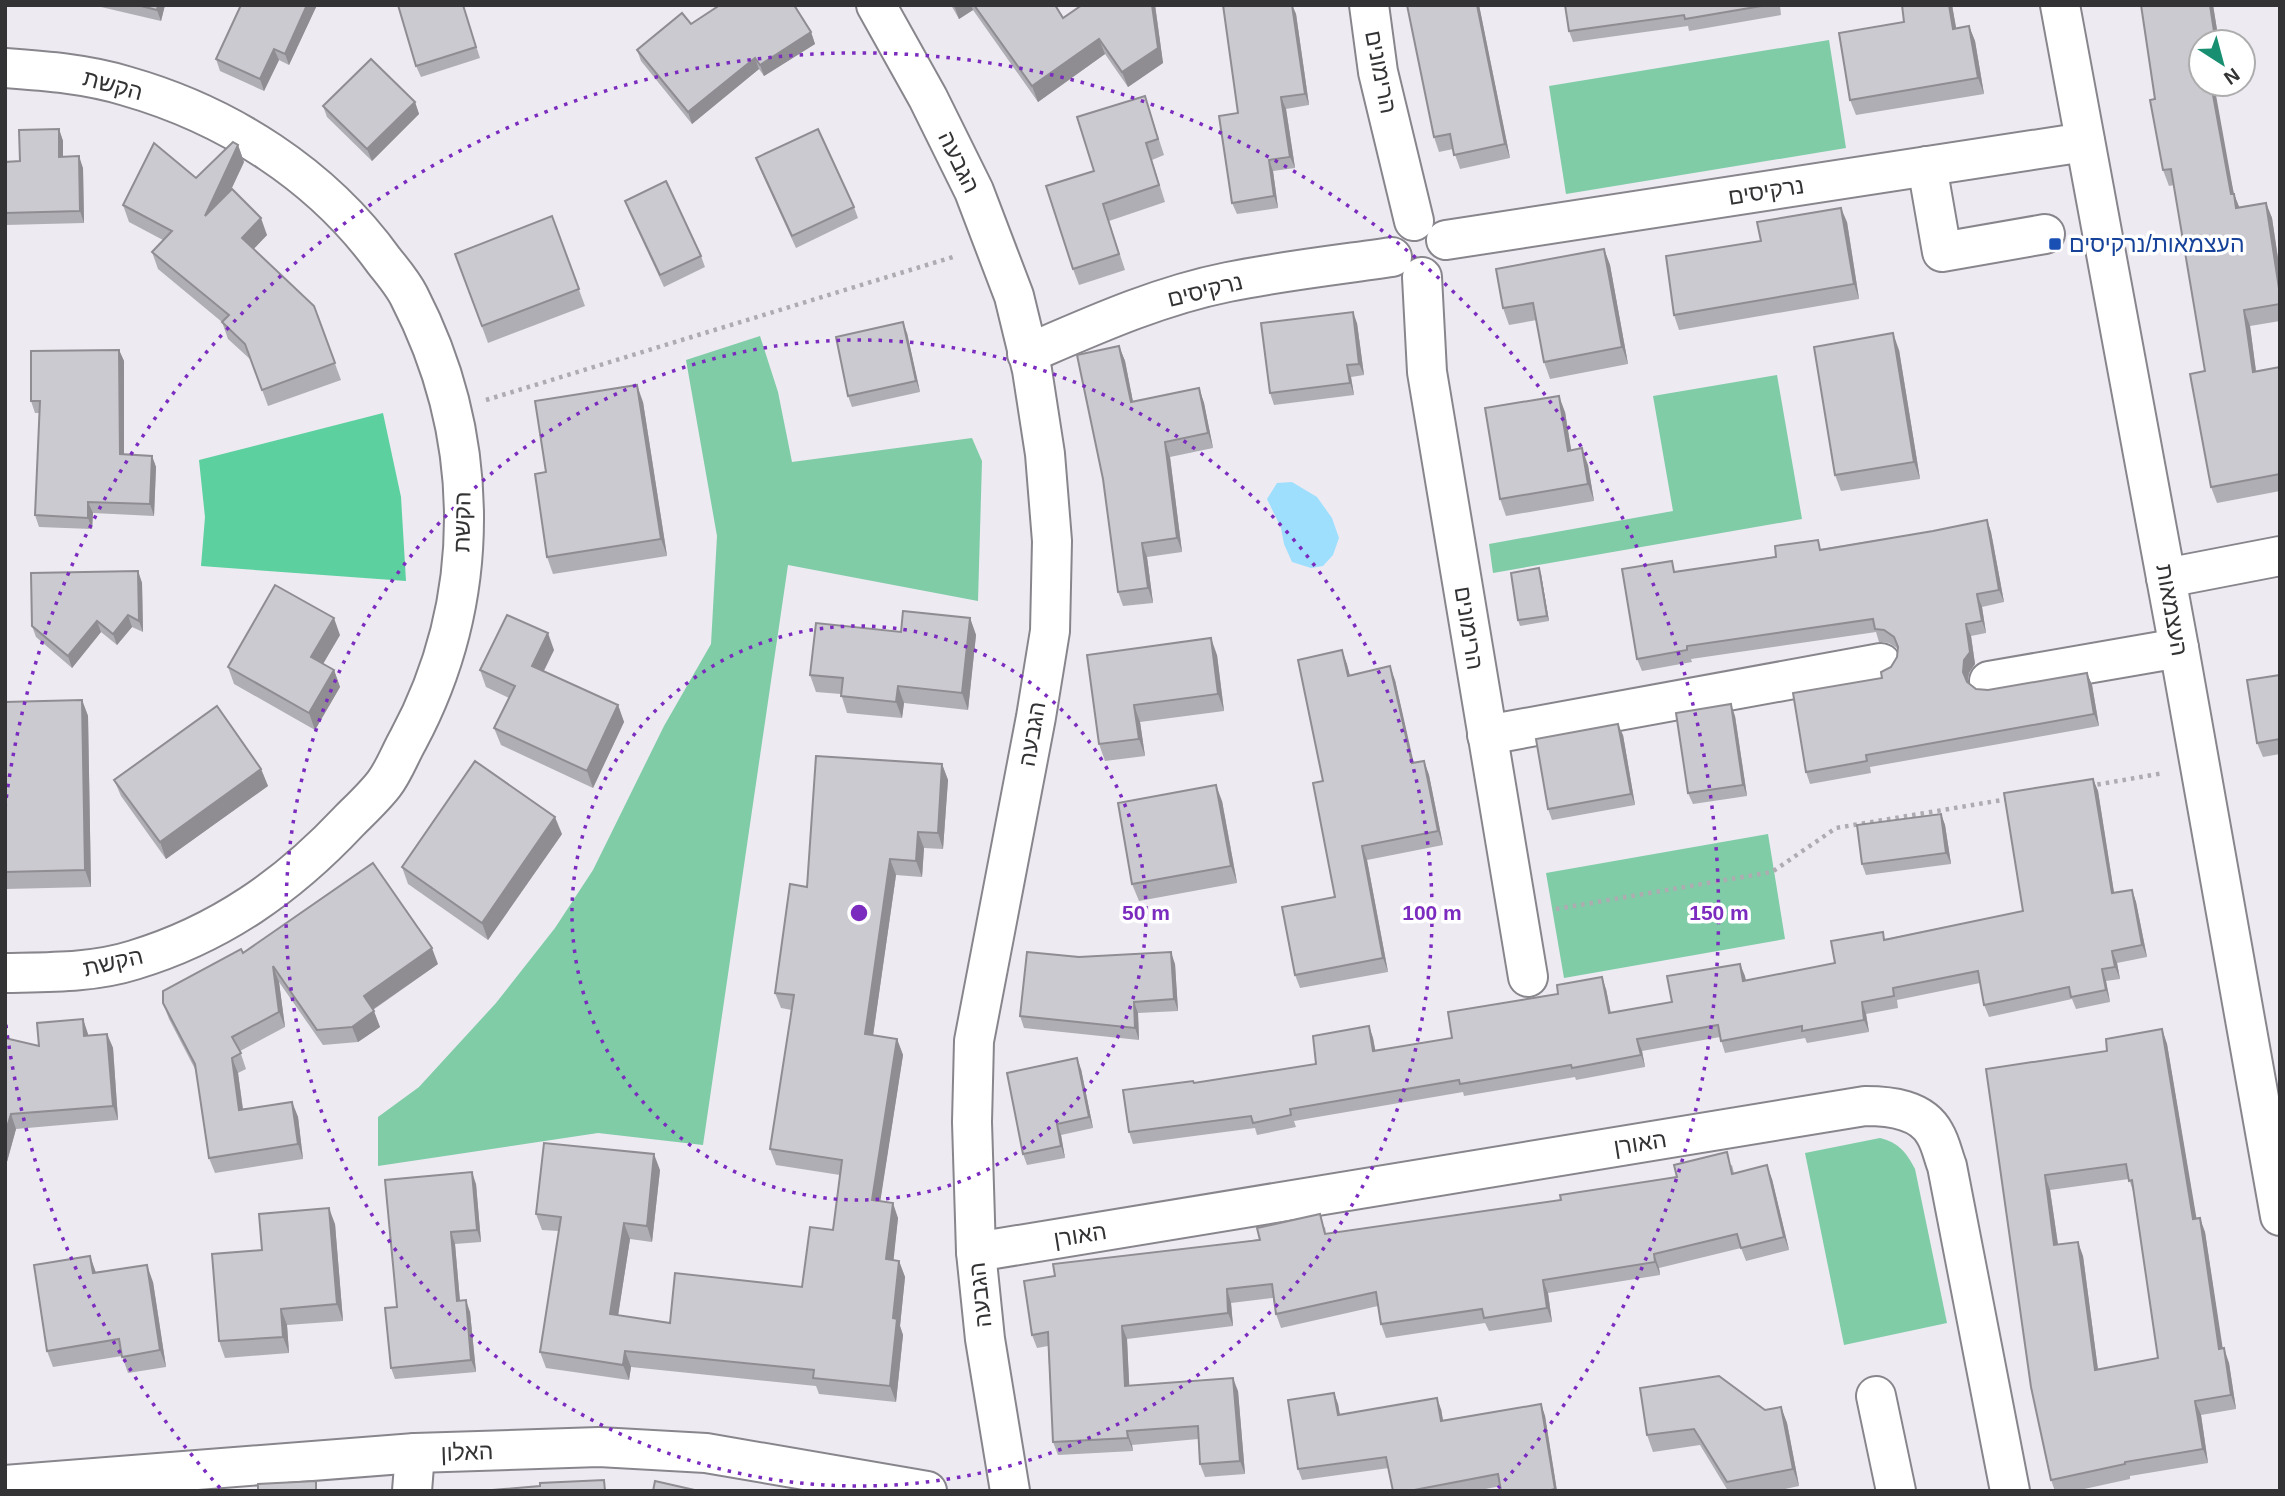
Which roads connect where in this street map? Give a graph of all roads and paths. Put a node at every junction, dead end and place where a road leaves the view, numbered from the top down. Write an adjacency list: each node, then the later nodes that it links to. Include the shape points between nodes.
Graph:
1 (876, 5): 10 (street, הגבעה, via 957,156)
2 (1369, 5): 7 (street, הרימונים, via 1378,72)
3 (2060, 5): 5 (street, העצמאות)
4 (5, 68): 13 (street, הקשת, via 71,73 116,83 196,112 258,144 321,190 364,233 408,293)
5 (2085, 142): 6 (street, נרקיסים); 15 (street, העצמאות)
6 (1927, 166): 8 (street, via 1942,252); 9 (street, נרקיסים)
7 (1414, 221): 9 (street, via 1435,225); 11 (street, via 1405,224 1392,240)
8 (2045, 234)
9 (1446, 240): 11 (street, via 1448,252 1439,269)
10 (994, 244): 12 (street, הגבעה, via 1014,296); 13 (path)
11 (1407, 267): 12 (street, נרקיסים, via 1228,282 1116,316); 19 (street, הרימונים)
12 (1027, 354): 27 (street, הגבעה, via 1045,454 1052,541 1050,631 974,1041)
13 (452, 411): 24 (street, הקשת, via 466,510 459,586 446,651 423,712 384,783 328,844 273,893 209,932 132,961 72,971)
14 (2280, 556): 15 (street)
15 (2166, 578): 16 (street, העצמאות)
16 (2179, 648): 18 (street); 20 (street, העצמאות)
17 (1881, 663): 19 (street)
18 (1989, 681)
19 (1487, 735): 23 (street, הרימונים)
20 (2200, 767): 21 (path); 26 (street, העצמאות)
21 (2079, 788)
22 (2011, 799): 23 (path, via 1836,828 1772,872)
23 (1518, 915): 25 (street, הרימונים)
24 (5, 973)
25 (1528, 977)
26 (2280, 1216)
27 (976, 1252): 34 (street, הגבעה); 36 (street, האורן, via 1865,1106 1889,1106 1918,1116 1935,1132 1947,1166)
28 (1876, 1396): 35 (street)
29 (415, 1453): 30 (street, האלון); 32 (street); 33 (street, האלון, via 599,1447 706,1453)
30 (97, 1483): 31 (street, האלון)
31 (5, 1485)
32 (412, 1491)
33 (927, 1491)
34 (1010, 1491)
35 (1896, 1491)
36 (2010, 1491)

